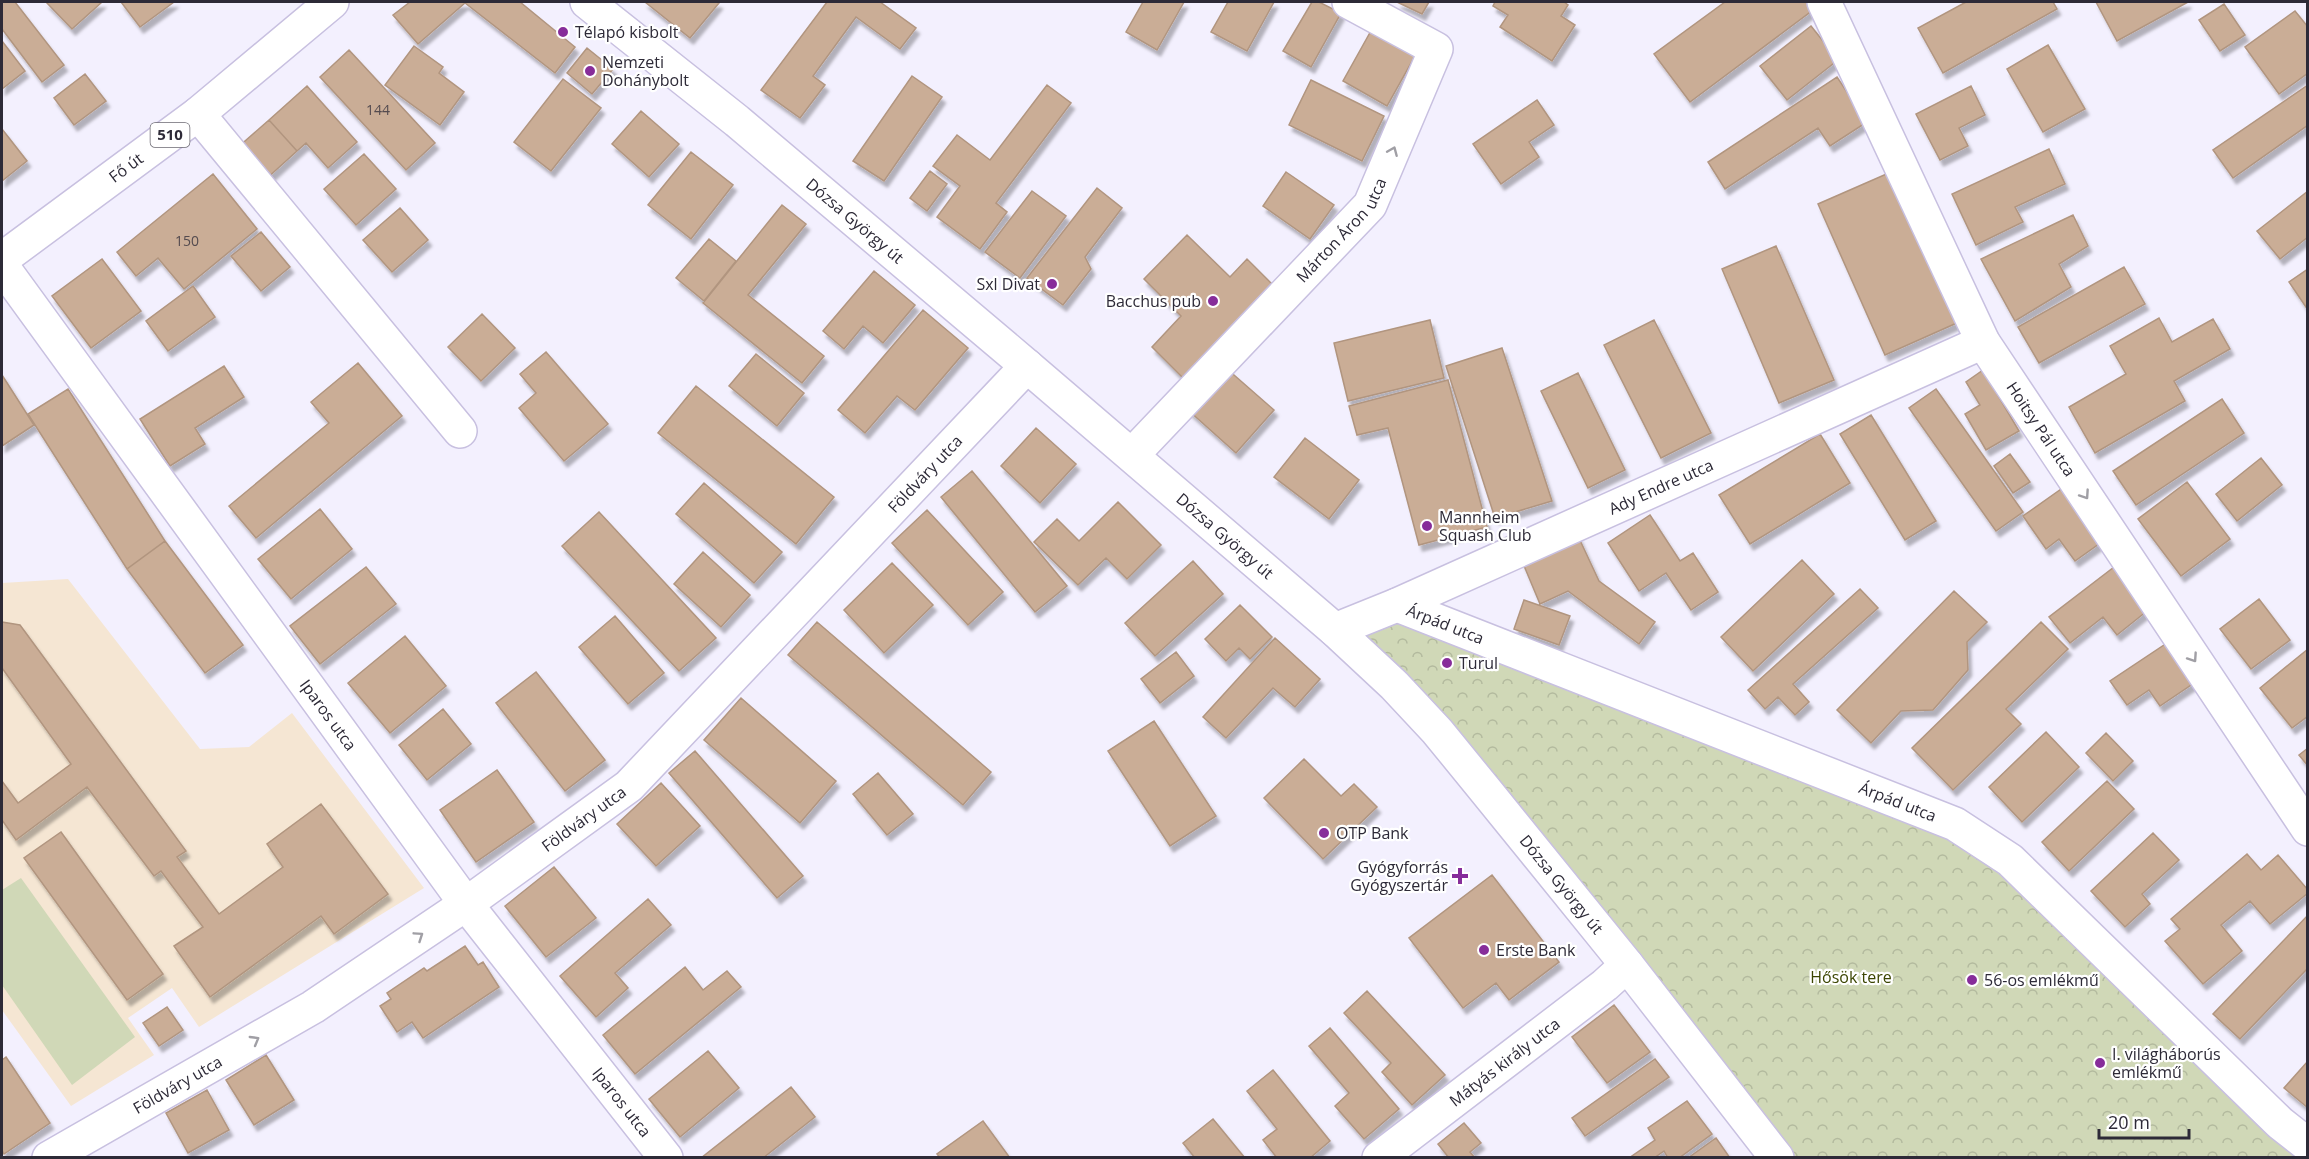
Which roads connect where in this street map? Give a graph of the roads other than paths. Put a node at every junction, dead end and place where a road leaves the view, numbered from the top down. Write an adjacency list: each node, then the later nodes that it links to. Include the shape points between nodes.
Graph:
1 (332, 2): 5 (street, Fő út / 510)
2 (587, 2): 9 (street, Dózsa György út, via 737,121)
3 (1349, 2): 11 (street, Márton Áron utca, one-way to 3, via 1370,205 1436,49)
4 (1824, 2): 8 (street, Hoitsy Pál utca)
5 (198, 114): 6 (street, Fő út / 510); 10 (street)
6 (2, 259)
7 (2, 266): 15 (street, Iparos utca)
8 (1983, 342): 12 (street, Ady Endre utca); 14 (street, Hoitsy Pál utca, one-way to 14)
9 (1028, 366): 11 (street, Dózsa György út); 15 (street, Földváry utca, via 629,786)
10 (460, 431)
11 (1132, 455): 13 (street, Dózsa György út)
12 (1397, 605): 13 (street, Ady Endre utca); 17 (street, Árpád utca, via 1955,824 2010,860)
13 (1335, 630): 16 (street, Dózsa György út, via 1437,731)
14 (2307, 830)
15 (466, 904): 18 (street, Földváry utca, one-way to 15, via 313,1007); 19 (street, Iparos utca)
16 (1627, 965): 20 (street, Mátyás király utca); 21 (street, Dózsa György út)
17 (2307, 1145)
18 (49, 1158)
19 (666, 1158)
20 (1379, 1158)
21 (1778, 1158)

